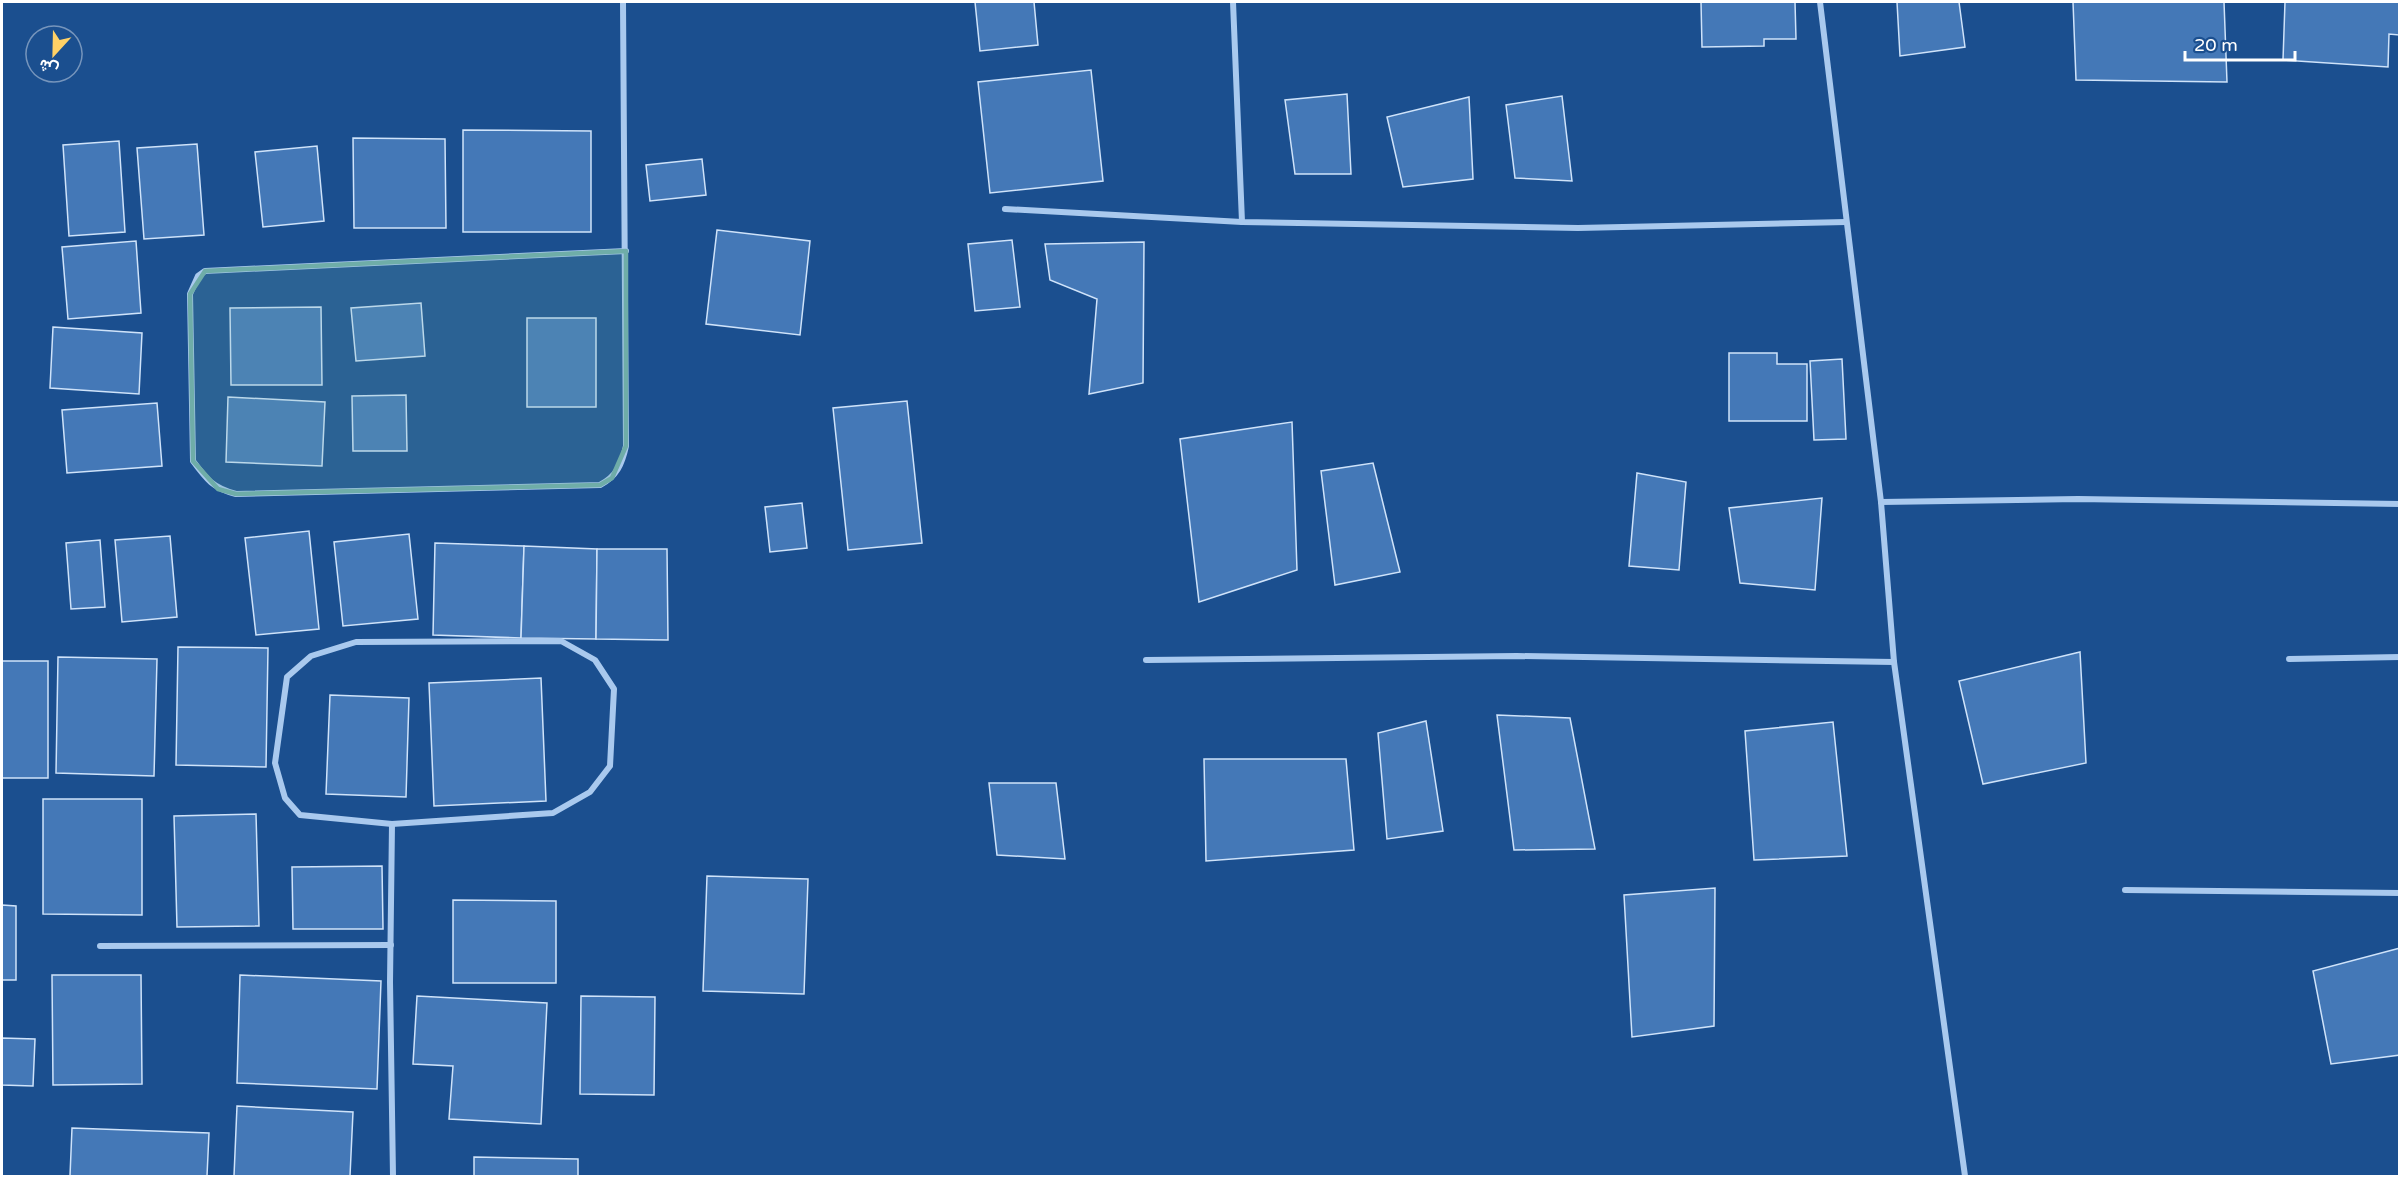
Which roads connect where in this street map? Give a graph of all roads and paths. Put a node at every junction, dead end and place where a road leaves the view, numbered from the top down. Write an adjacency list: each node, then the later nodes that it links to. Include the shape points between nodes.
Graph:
1 (623, 2): 7 (street)
2 (1233, 2): 5 (street)
3 (1820, 2): 6 (street)
4 (1005, 209): 5 (street)
5 (1242, 222): 6 (street, via 1578,228)
6 (1846, 222): 8 (street)
7 (626, 250): 7 (street, via 626,446 623,461 612,478 600,485 236,494 218,489 193,461 190,294 198,276 205,271)
8 (1881, 502): 9 (street, via 2078,499); 13 (street)
9 (2400, 504)
10 (2400, 657): 11 (street)
11 (2289, 659)
12 (1146, 660): 13 (street, via 1517,656)
13 (1894, 662): 20 (street)
14 (392, 824): 14 (street, via 300,814 285,798 275,764 287,677 311,656 356,642 561,641 595,660 614,689 610,766 590,792 554,813); 17 (street)
15 (2125, 890): 16 (street)
16 (2400, 893)
17 (391, 945): 18 (street); 19 (street)
18 (100, 946)
19 (393, 1176)
20 (1965, 1176)

